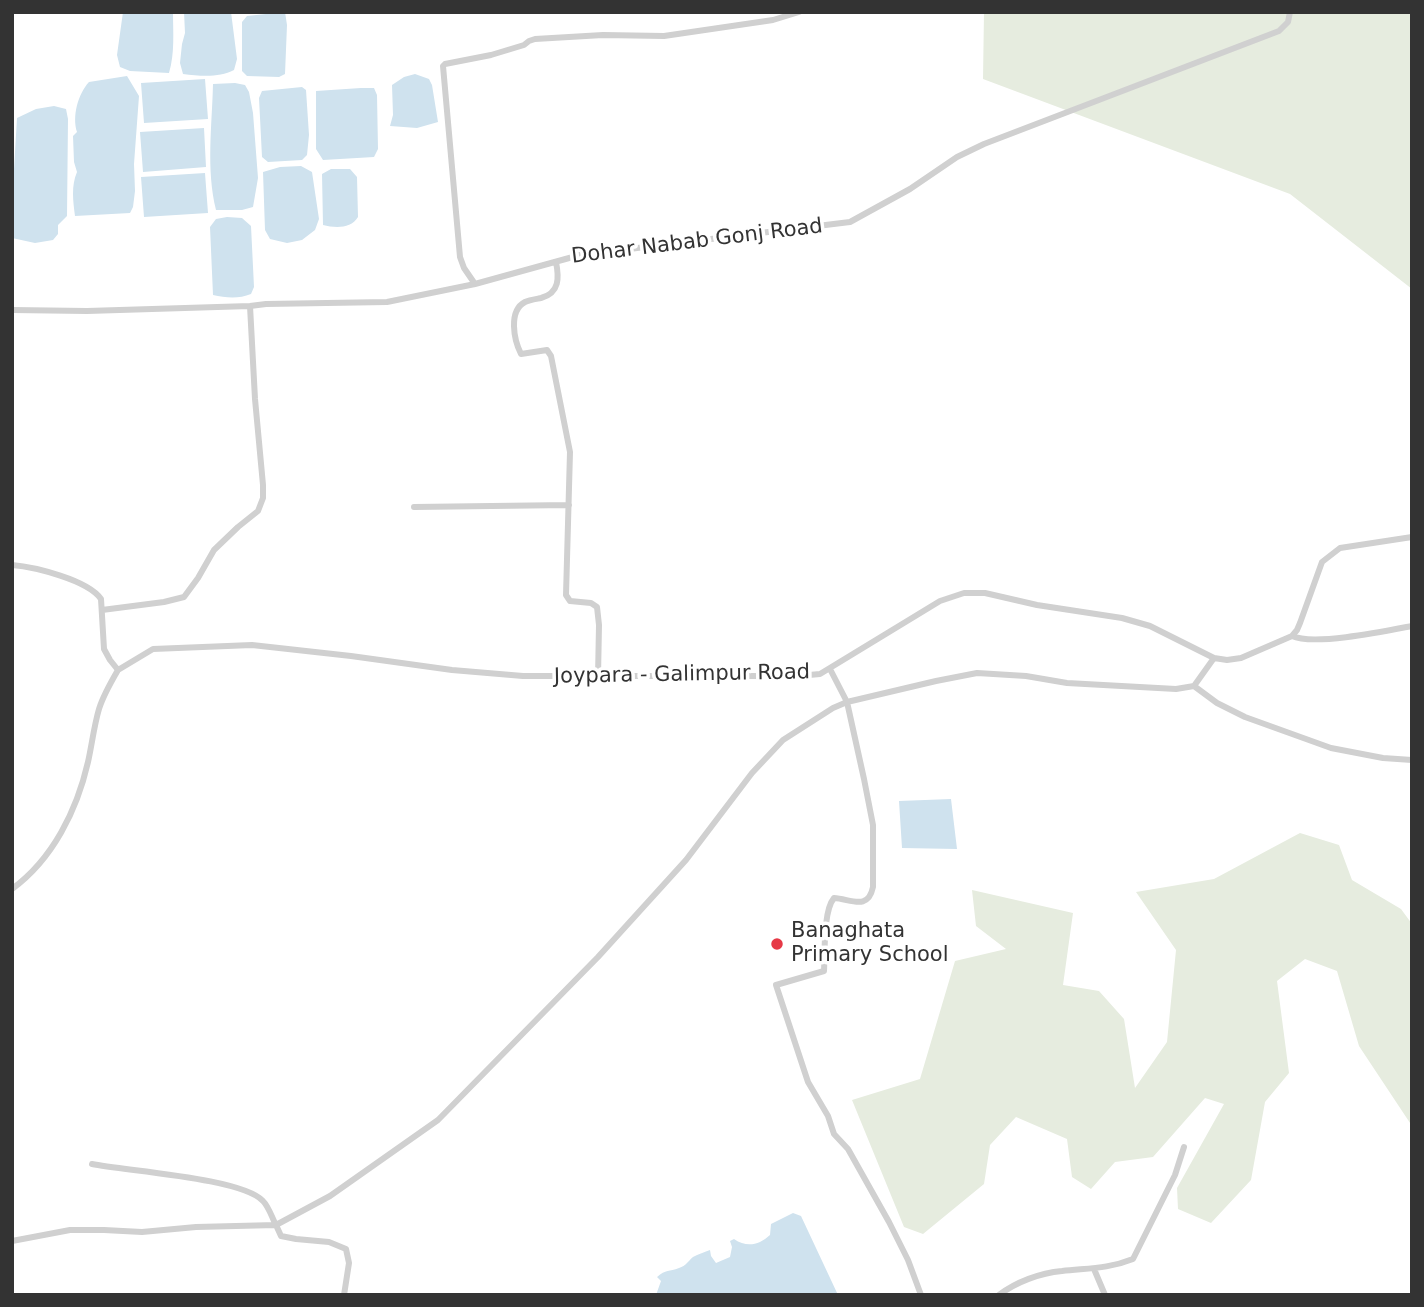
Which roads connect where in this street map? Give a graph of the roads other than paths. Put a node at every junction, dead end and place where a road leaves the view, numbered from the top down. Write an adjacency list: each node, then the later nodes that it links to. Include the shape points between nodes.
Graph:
1 (799, 12): 4 (street, via 664,36 535,39 491,55 445,64 460,257)
2 (1290, 12): 3 (street, Dohar Nabab Gonj Road, via 1286,26 1279,31 984,144 850,222 580,255)
3 (556, 262): 4 (street, Dohar Nabab Gonj Road); 7 (street, via 555,290 524,302 513,323 521,354 547,350 551,356 570,452)
4 (475, 284): 5 (street, Dohar Nabab Gonj Road, via 387,302)
5 (250, 306): 6 (street, Dohar Nabab Gonj Road); 11 (street, via 263,485 258,512 214,550 184,597)
6 (12, 310)
7 (569, 505): 8 (street); 17 (street, via 566,595 570,601 597,607)
8 (414, 507)
9 (1412, 537): 13 (street, via 1340,548 1331,554 1322,562)
10 (12, 565): 11 (street, via 91,588 101,598)
11 (102, 610): 16 (street, via 104,649)
12 (1412, 626): 13 (street, via 1342,638 1304,640)
13 (1292, 636): 14 (street, via 1241,657)
14 (1214, 658): 15 (street, Joypara - Galimpur Road, via 1150,626 1122,618 964,593 940,601); 18 (street)
15 (830, 669): 17 (street, Joypara - Galimpur Road, via 797,676); 19 (street)
16 (118, 670): 17 (street, Joypara - Galimpur Road, via 153,649 252,645 452,670); 21 (street, via 100,706 76,802 57,841)
17 (597, 677)
18 (1194, 687): 19 (street, via 977,673); 20 (street, via 1244,717 1331,748)
19 (848, 702): 24 (street, via 783,740 686,860 598,957 438,1120 330,1196); 28 (street, via 873,825 871,896 858,902 834,898 827,915 824,971 776,985 808,1082 834,1134 848,1149 889,1222)
20 (1412, 760)
21 (12, 889)
22 (1184, 1147): 26 (street, via 1133,1259)
23 (92, 1164): 24 (street, via 232,1186 264,1202)
24 (276, 1226): 25 (street, via 70,1230); 27 (street, via 281,1236 329,1242 346,1249 349,1263)
25 (12, 1241)
26 (1094, 1269): 29 (street, via 1058,1271 1023,1280); 30 (street)
27 (344, 1295)
28 (921, 1295)
29 (999, 1295)
30 (1105, 1295)

